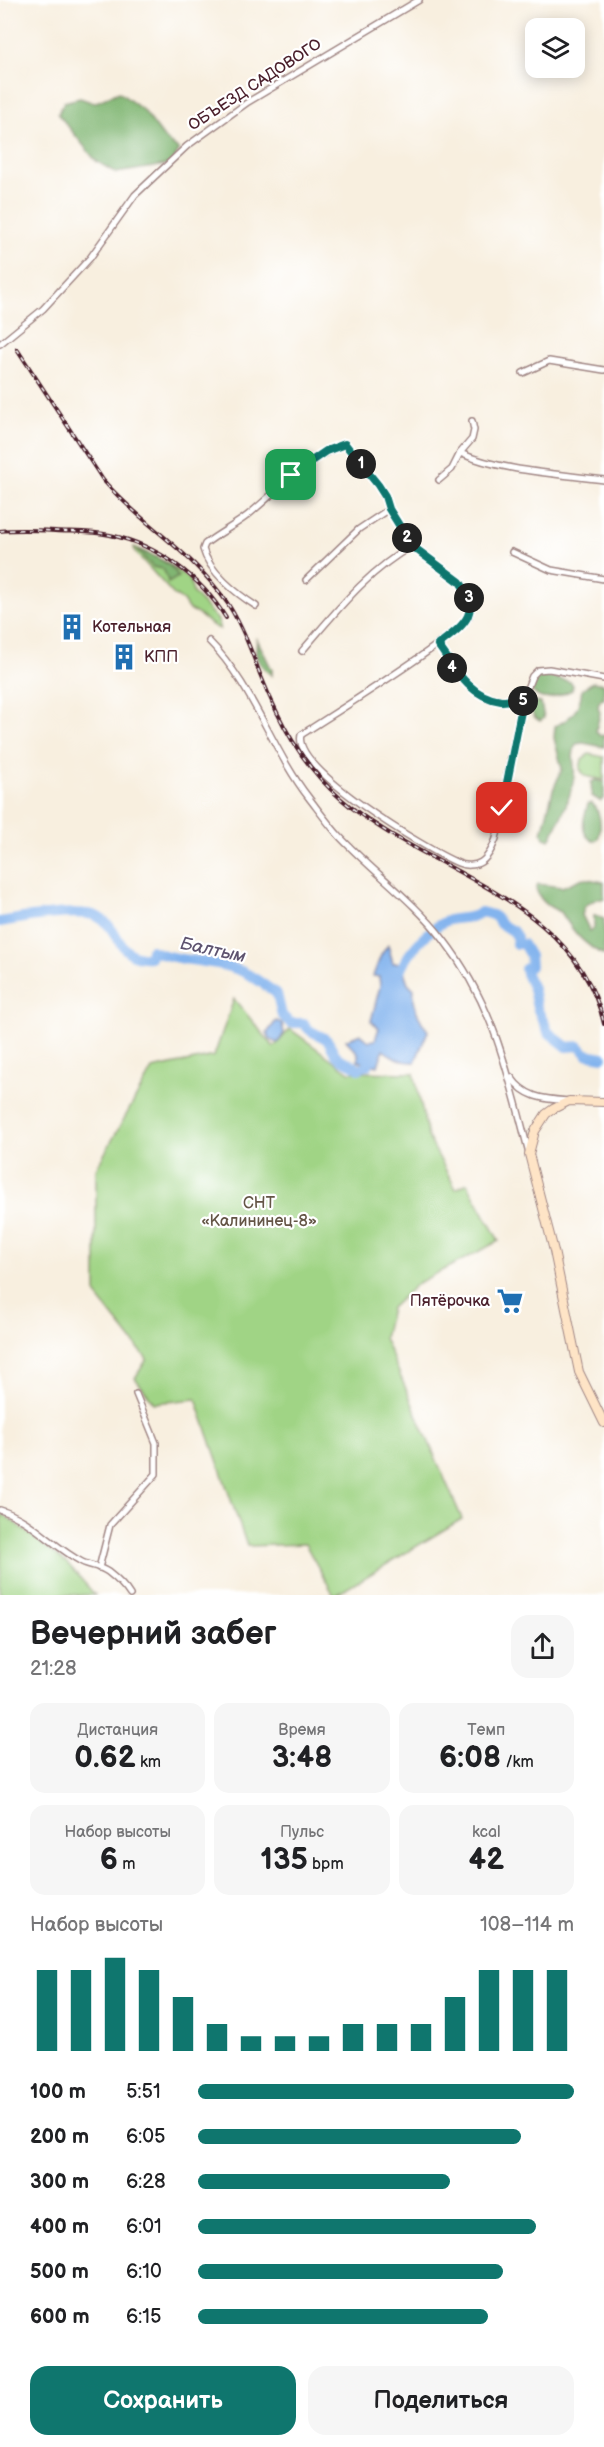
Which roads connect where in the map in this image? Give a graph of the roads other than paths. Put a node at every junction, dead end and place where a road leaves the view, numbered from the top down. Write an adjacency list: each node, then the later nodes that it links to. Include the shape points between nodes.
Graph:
1 (419, 0): 2 (street, ОБЪЕЗД САДОВОГО, via 248,102 187,146 135,195 90,258 43,309)
2 (0, 344)
3 (604, 370): 4 (street, via 549,361)
4 (523, 373)
5 (472, 421): 6 (street, via 472,439)
6 (460, 453): 7 (street, via 452,469); 8 (street, via 520,468)
7 (439, 480)
8 (604, 480)
9 (389, 509): 10 (street); 13 (street, via 359,529); 14 (street, via 378,485 345,444 311,460 203,549 229,586)
10 (412, 546): 16 (street, via 460,582 468,596 469,616 465,623); 17 (street, via 393,557 339,606)
11 (512, 552): 12 (street, via 551,570)
12 (604, 579)
13 (306, 580)
14 (255, 606)
15 (209, 641): 20 (street, via 237,676 307,796 339,836 443,938 480,996)
16 (438, 645): 19 (street, via 459,676 478,691 498,701); 19 (street, via 301,735 300,740 318,769 367,809 460,864 481,862 489,854 498,832)
17 (302, 651)
18 (604, 679): 19 (street, via 538,670)
19 (524, 696)
20 (508, 1073): 21 (street, via 532,1096); 23 (street)
21 (569, 1101): 22 (main road); 23 (main road, via 540,1122)
22 (604, 1102)
23 (529, 1154): 25 (main road, via 579,1372)
24 (136, 1394): 27 (street, via 156,1443 156,1474 110,1525)
25 (604, 1423)
26 (0, 1510): 27 (street, via 13,1514 61,1550)
27 (99, 1568): 28 (street, via 122,1583)
28 (130, 1595)

